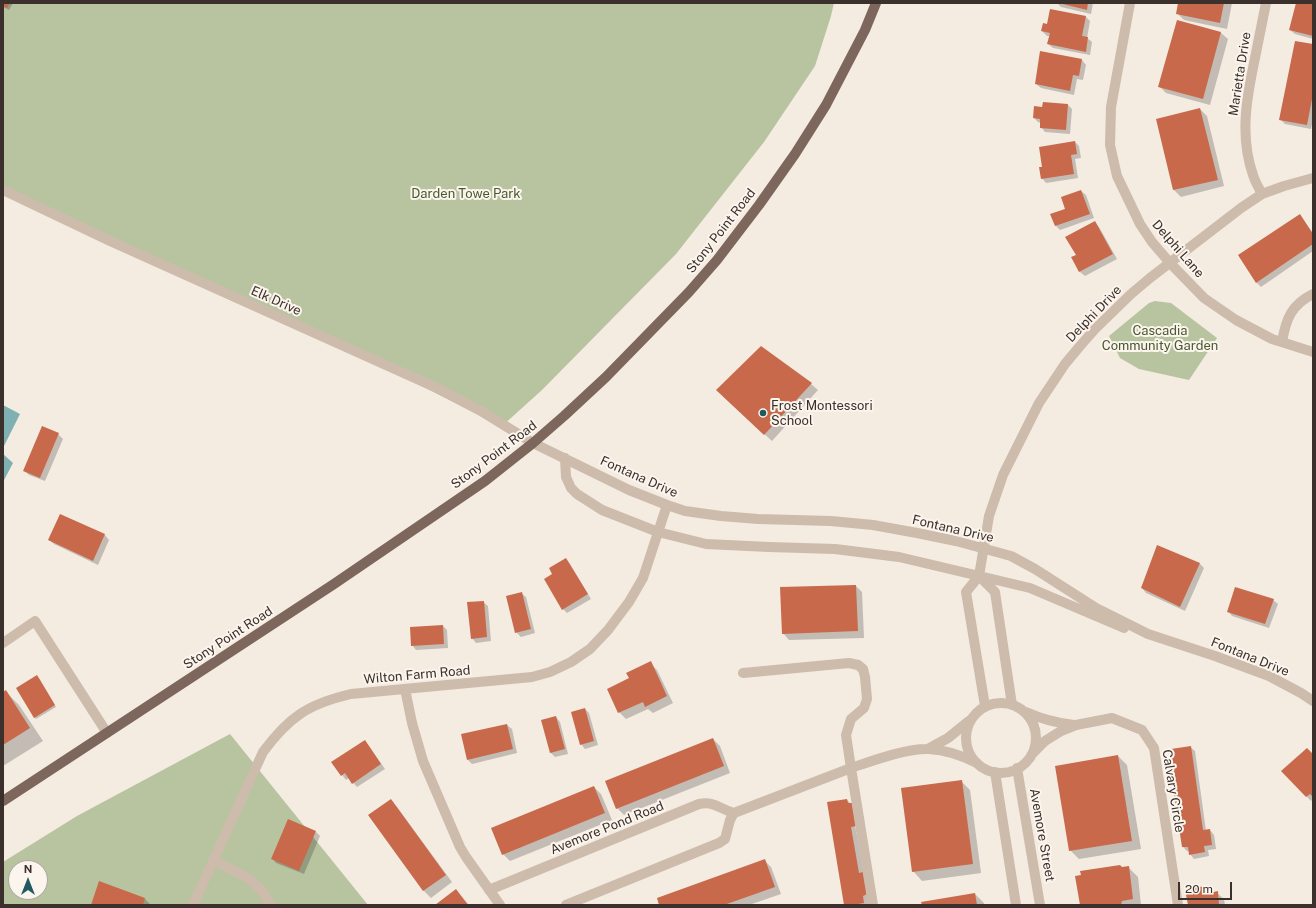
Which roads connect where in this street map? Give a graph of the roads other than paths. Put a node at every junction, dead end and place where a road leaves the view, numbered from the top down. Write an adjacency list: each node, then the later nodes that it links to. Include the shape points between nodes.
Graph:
1 (876, 3): 11 (main road, Stony Point Road, via 865,30 826,105 759,205 717,260 606,378)
2 (1130, 3): 7 (street, Delphi Lane, via 1111,107 1110,145 1117,176 1137,217 1152,242)
3 (1266, 3): 6 (street, Marietta Drive, via 1248,90 1245,129 1250,166)
4 (1313, 178): 6 (street, Delphi Drive)
5 (3, 190): 11 (street, Elk Drive, via 110,241 438,388 481,411)
6 (1262, 194): 7 (street, Delphi Drive)
7 (1170, 263): 9 (street, Delphi Lane, via 1204,298 1236,320); 15 (street, Delphi Drive, via 1131,294 1095,329 1051,384 1027,425 1003,475 989,516)
8 (1313, 294): 9 (street, via 1291,312 1286,321)
9 (1282, 342): 10 (street, Delphi Lane)
10 (1313, 352)
11 (533, 444): 12 (street, Elk Drive); 27 (main road, Stony Point Road, via 485,481 334,584)
12 (565, 458): 13 (street, Fontana Drive, via 629,490); 14 (street, via 566,477 577,494 602,510)
13 (667, 505): 14 (street, Wilton Farm Road); 15 (street, Fontana Drive, via 685,511 758,520 831,521 873,526)
14 (658, 532): 16 (street, via 706,544 835,549 899,557); 20 (street, Wilton Farm Road, via 644,578 629,602 590,649 571,662 532,677)
15 (983, 548): 16 (street); 17 (street, Fontana Drive, via 1011,556 1096,608)
16 (979, 576): 17 (street, via 1030,588 1119,626); 22 (street, via 995,592); 23 (street, via 966,592)
17 (1148, 634): 21 (street, Fontana Drive, via 1269,676)
18 (3, 643): 27 (street, via 36,621)
19 (743, 673): 31 (street, via 849,663 863,669 867,699 864,708 851,719 846,735)
20 (405, 689): 36 (street, Wilton Farm Road, via 351,694 329,699 293,718 276,734 263,752); 37 (street, via 423,761 460,847)
21 (1313, 701)
22 (1012, 705): 23 (street, via 994,703); 24 (street)
23 (985, 706): 25 (street)
24 (1022, 710): 26 (street, Calvary Circle, via 1039,718); 29 (street, via 1033,723 1036,734)
25 (972, 718): 28 (street, via 948,738); 30 (street, via 968,724 966,747)
26 (1076, 725): 29 (street, Calvary Circle, via 1045,741); 45 (street, Calvary Circle, via 1112,718 1142,730 1154,748)
27 (107, 734): 34 (main road, Stony Point Road)
28 (928, 749): 30 (street, via 961,755); 31 (street, via 884,757)
29 (1032, 754): 32 (street, via 1023,766)
30 (977, 763): 33 (street)
31 (851, 768): 35 (street); 42 (street)
32 (1017, 768): 33 (street, via 1013,771); 44 (street, Avemore Street)
33 (995, 772): 43 (street)
34 (3, 801)
35 (734, 813): 37 (street, Avemore Pond Road, via 713,803 699,804); 41 (street, via 724,839 719,843)
36 (213, 860): 38 (street, Wilton Farm Road); 39 (street, via 248,878 262,891)
37 (490, 890): 40 (street)
38 (193, 905)
39 (271, 905)
40 (500, 905)
41 (566, 905)
42 (873, 905)
43 (1016, 905)
44 (1040, 905)
45 (1178, 905)

